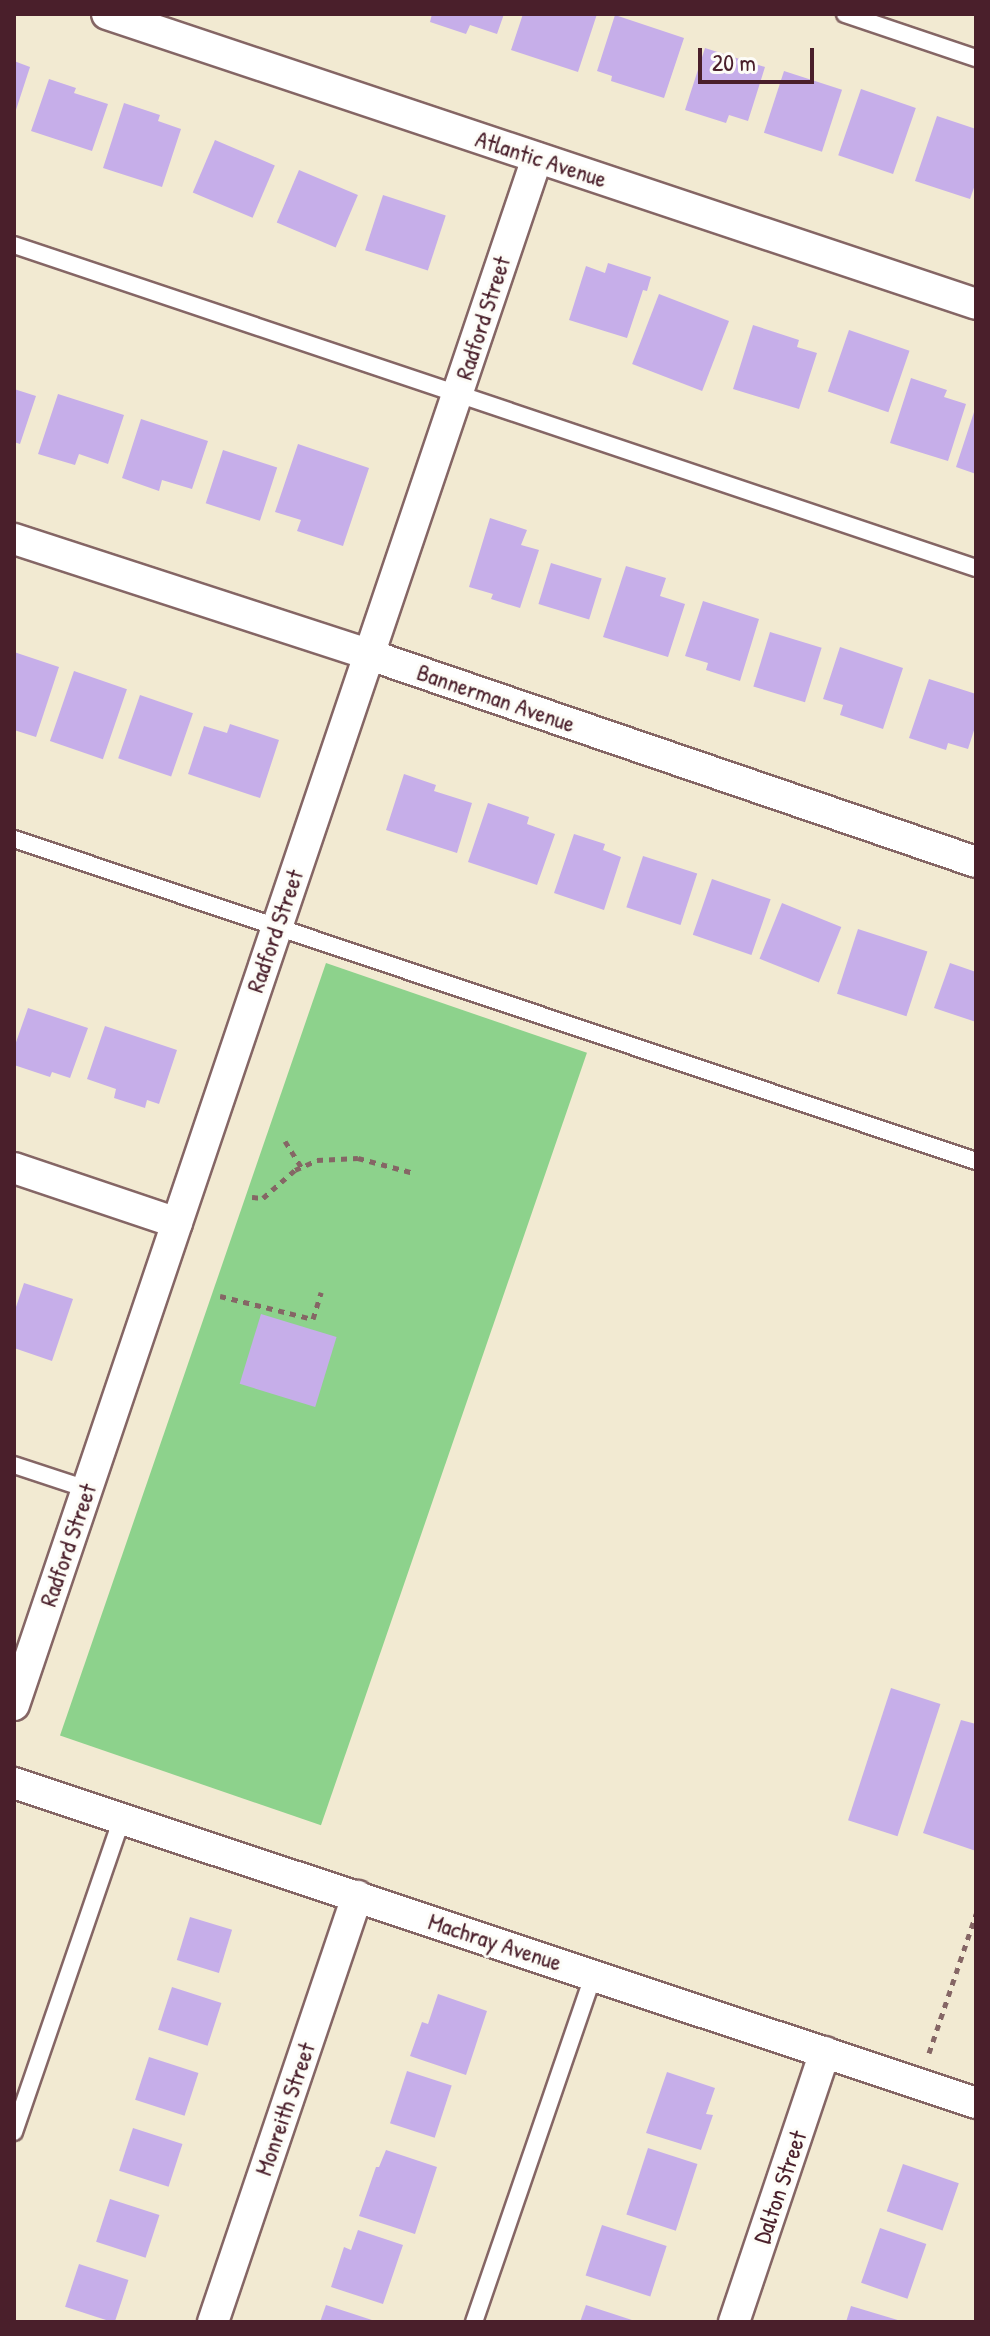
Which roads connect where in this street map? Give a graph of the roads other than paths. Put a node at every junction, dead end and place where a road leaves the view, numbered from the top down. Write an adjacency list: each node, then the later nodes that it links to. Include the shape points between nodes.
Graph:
1 (107, 14): 4 (street, Atlantic Avenue)
2 (845, 14): 3 (lane)
3 (976, 58)
4 (537, 158): 6 (street, Atlantic Avenue); 7 (street, Radford Street)
5 (14, 245): 7 (lane)
6 (976, 304)
7 (458, 393): 9 (lane); 10 (street, Radford Street)
8 (14, 539): 10 (street, Bannerman Avenue)
9 (976, 568)
10 (370, 655): 12 (street, Bannerman Avenue); 13 (street, Radford Street)
11 (14, 839): 13 (lane)
12 (976, 862)
13 (276, 926): 14 (lane); 16 (street, Radford Street)
14 (976, 1161)
15 (14, 1168): 16 (street)
16 (177, 1223): 18 (street, Radford Street)
17 (14, 1465): 18 (lane)
18 (87, 1489): 19 (street, Radford Street)
19 (14, 1705)
20 (14, 1783): 21 (street, Machray Avenue)
21 (122, 1819): 22 (street, Machray Avenue); 26 (lane)
22 (357, 1896): 23 (street, Machray Avenue); 27 (street, Monreith Street)
23 (594, 1974): 24 (street, Machray Avenue); 28 (lane)
24 (825, 2052): 25 (street, Machray Avenue); 29 (street, Dalton Street)
25 (976, 2103)
26 (14, 2132)
27 (213, 2322)
28 (474, 2322)
29 (734, 2322)

